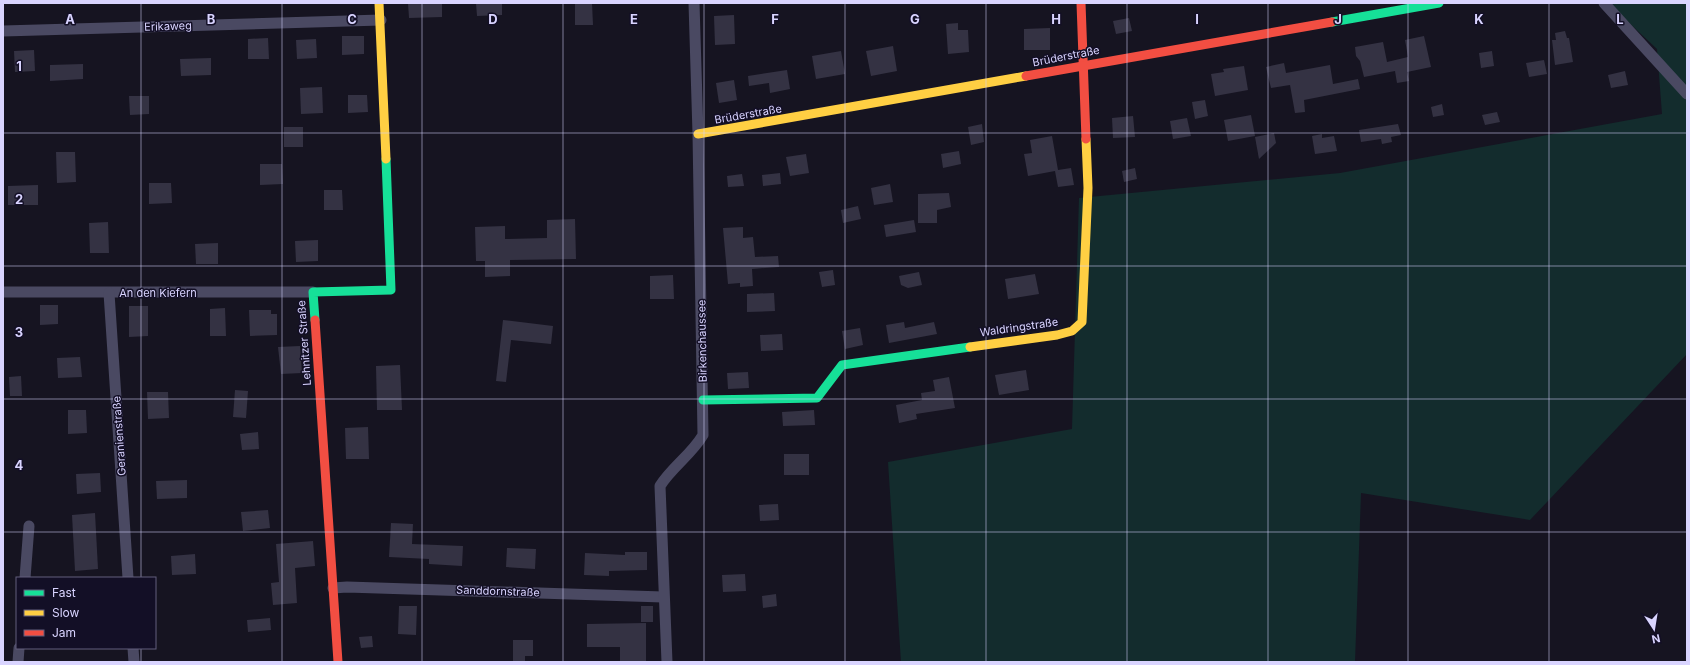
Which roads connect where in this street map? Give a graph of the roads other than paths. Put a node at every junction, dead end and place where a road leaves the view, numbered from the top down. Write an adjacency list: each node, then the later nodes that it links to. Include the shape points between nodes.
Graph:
1 (379, 3): 6 (street, Lehnitzer Straße)
2 (694, 3): 10 (street, Birkenchaussee)
3 (1081, 3): 8 (street, Waldringstraße)
4 (1439, 3): 8 (street, Brüderstraße)
5 (1604, 3): 9 (street)
6 (381, 20): 7 (street, Erikaweg); 12 (street, Lehnitzer Straße, via 391,290)
7 (3, 31)
8 (1084, 65): 10 (street, Brüderstraße); 14 (street, Waldringstraße, via 1088,188 1082,322 1072,331 842,365 817,398)
9 (1687, 94)
10 (698, 134): 14 (street, Birkenchaussee)
11 (3, 292): 13 (street, An den Kiefern)
12 (313, 292): 13 (street, An den Kiefern); 18 (street, Lehnitzer Straße)
13 (109, 293): 17 (street, Geranienstraße)
14 (703, 400): 19 (street, Birkenchaussee, via 703,435 694,450 667,475 660,486)
15 (29, 526): 16 (street)
16 (25, 577)
17 (128, 577)
18 (333, 588): 19 (street, Sanddornstraße); 24 (street, Lehnitzer Straße)
19 (663, 597): 25 (street, Birkenchaussee)
20 (19, 649): 22 (street)
21 (133, 649): 23 (street)
22 (18, 662)
23 (134, 662)
24 (338, 662)
25 (667, 662)

